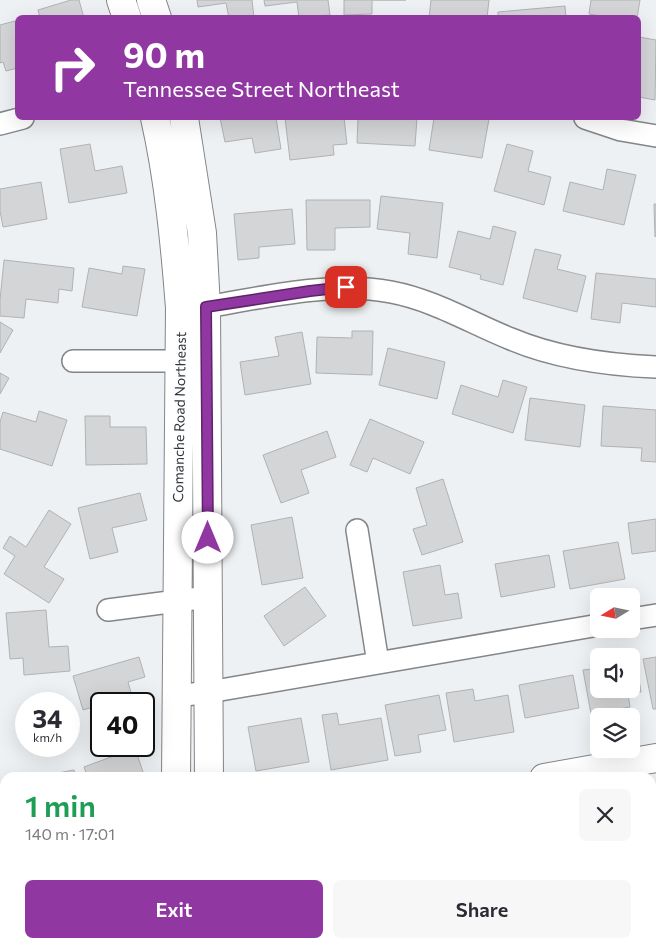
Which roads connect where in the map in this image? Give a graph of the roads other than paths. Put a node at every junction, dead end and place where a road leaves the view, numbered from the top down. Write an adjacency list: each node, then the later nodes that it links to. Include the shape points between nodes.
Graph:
1 (121, 0): 3 (street)
2 (151, 0): 4 (street)
3 (126, 15)
4 (156, 15)
5 (15, 120): 9 (street)
6 (155, 120): 11 (street, Comanche Road Northeast, via 174,232)
7 (184, 120): 11 (street, Comanche Road Northeast, via 202,233)
8 (590, 120): 10 (street)
9 (0, 124)
10 (656, 136)
11 (193, 307): 13 (street, Comanche Road Northeast); 14 (street, Comanche Road Northeast); 15 (street, via 346,287 391,292 429,302 512,340 550,352 591,361)
12 (73, 361): 13 (street)
13 (180, 361): 14 (street); 18 (street, Comanche Road Northeast)
14 (207, 361): 17 (street, Comanche Road Northeast)
15 (656, 367)
16 (357, 530): 23 (street)
17 (208, 597): 18 (street); 24 (street, Comanche Road Northeast)
18 (177, 601): 19 (street); 25 (street, Comanche Road Northeast)
19 (108, 610)
20 (656, 615): 21 (street)
21 (640, 618)
22 (590, 627): 23 (street)
23 (378, 663): 24 (street)
24 (209, 692): 25 (street); 29 (street, Comanche Road Northeast)
25 (177, 696): 28 (street, Comanche Road Northeast)
26 (656, 758): 27 (street)
27 (620, 771)
28 (176, 772)
29 (209, 772)

